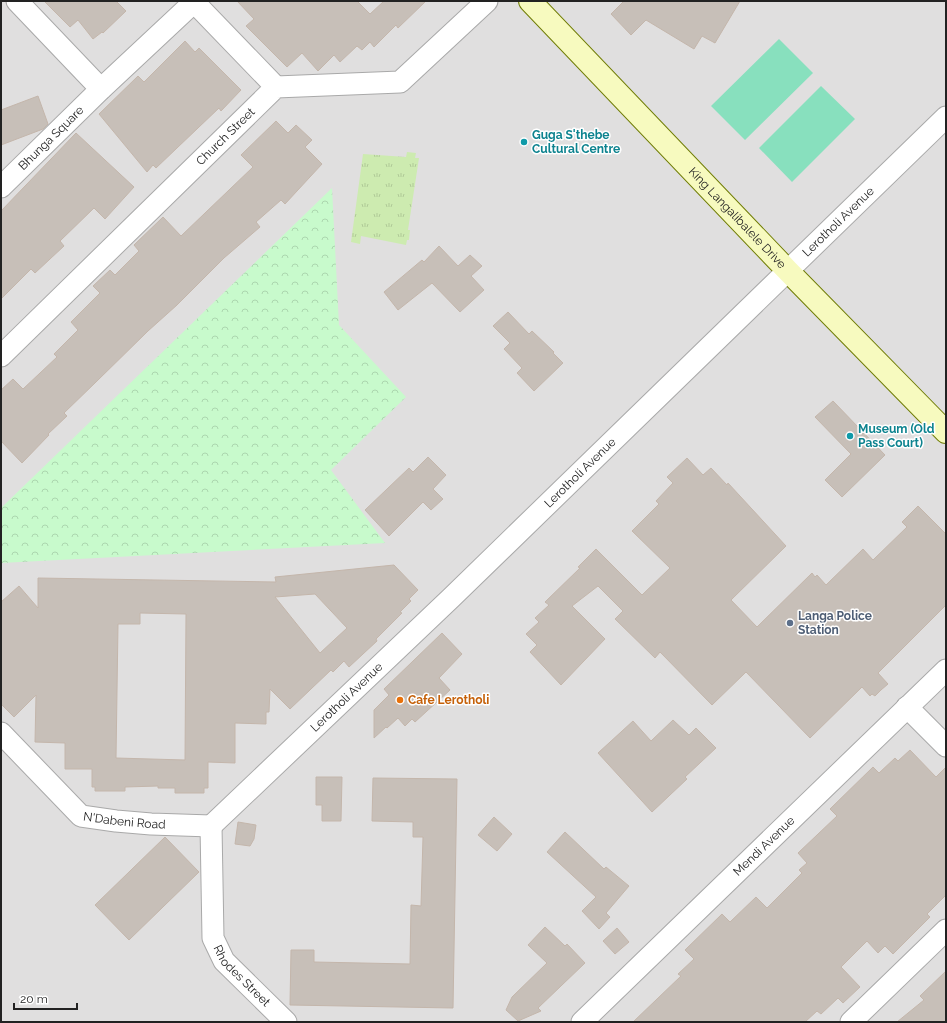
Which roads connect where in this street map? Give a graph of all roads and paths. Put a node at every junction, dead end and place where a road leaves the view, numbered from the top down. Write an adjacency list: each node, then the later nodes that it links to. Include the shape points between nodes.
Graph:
1 (17, 1): 6 (street)
2 (193, 1): 5 (street); 6 (street, Bhunga Square)
3 (488, 1): 5 (street, via 400,82)
4 (530, 1): 9 (street, King Langalibalele Drive)
5 (276, 87): 10 (street, Church Street)
6 (101, 89): 8 (street, Bhunga Square)
7 (946, 117): 9 (street, Lerotholi Avenue)
8 (1, 187)
9 (788, 271): 11 (street, King Langalibalele Drive); 16 (street, Lerotholi Avenue)
10 (1, 356)
11 (946, 432)
12 (946, 670): 13 (street, Mendi Avenue)
13 (908, 706): 15 (street); 19 (street, Mendi Avenue)
14 (1, 732): 16 (street, N'Dabeni Road, via 82,816 130,822)
15 (946, 746)
16 (212, 826): 18 (street, Rhodes Street, via 213,938 224,961)
17 (946, 930): 20 (street)
18 (286, 1022)
19 (582, 1022)
20 (851, 1022)

